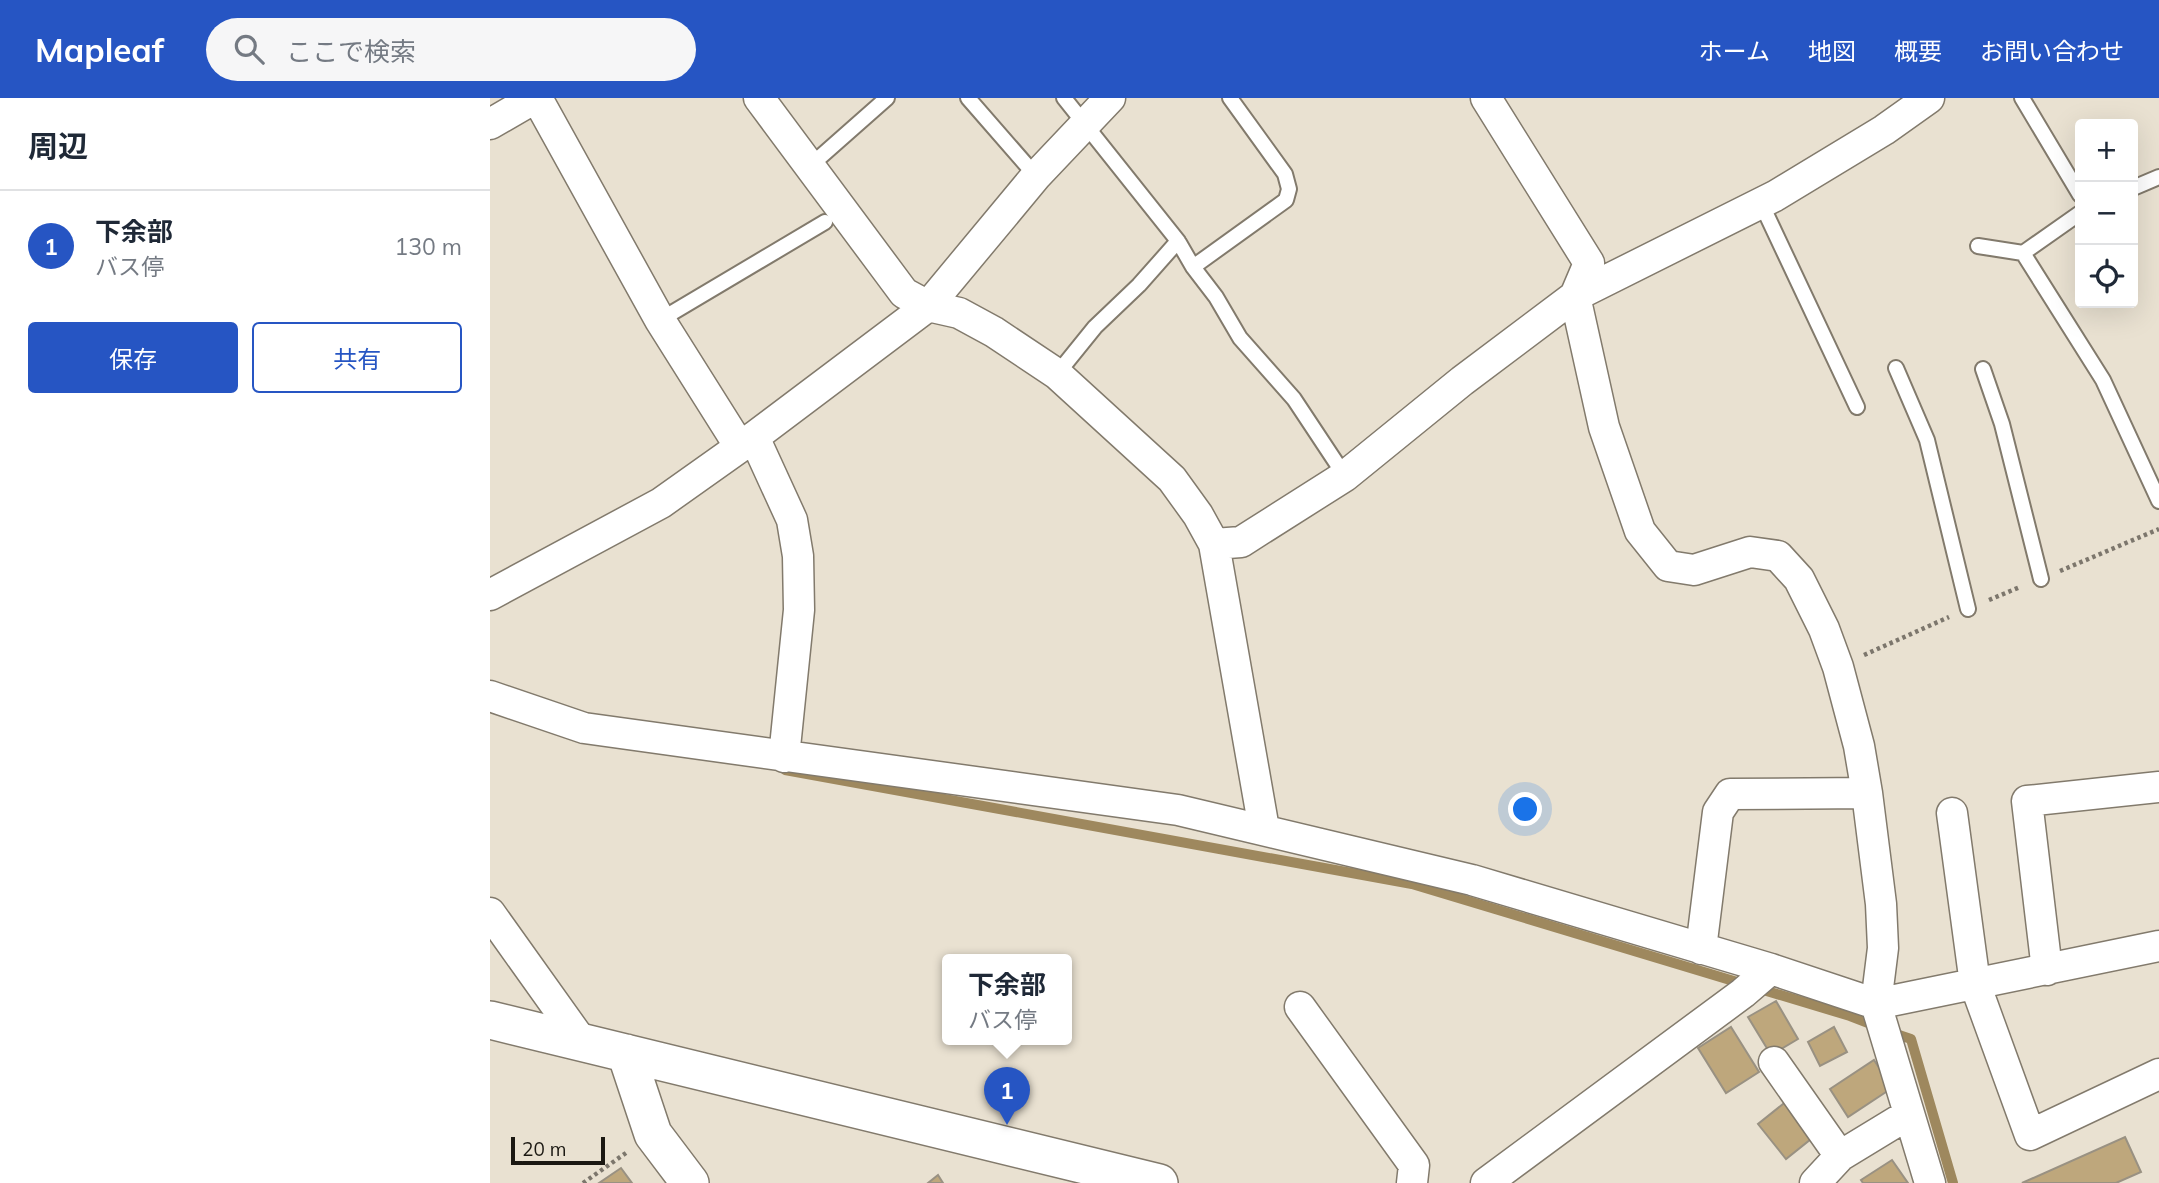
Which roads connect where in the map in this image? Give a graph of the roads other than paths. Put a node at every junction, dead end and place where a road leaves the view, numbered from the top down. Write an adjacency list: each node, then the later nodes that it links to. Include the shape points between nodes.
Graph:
1 (536, 98): 11 (street); 27 (street)
2 (759, 98): 13 (street)
3 (887, 98): 13 (lane)
4 (968, 98): 14 (lane)
5 (1064, 98): 12 (lane)
6 (1110, 98): 12 (street)
7 (1230, 98): 24 (lane, via 1285,174 1289,189 1286,200)
8 (1486, 98): 25 (street, via 1589,263)
9 (1929, 98): 18 (street)
10 (2022, 98): 17 (lane)
11 (490, 124)
12 (1085, 124): 14 (street); 21 (lane)
13 (810, 166): 26 (street, via 904,293)
14 (1036, 176): 26 (street)
15 (2159, 177): 16 (lane)
16 (2138, 186)
17 (2075, 187)
18 (1761, 203): 25 (street); 31 (lane)
19 (2075, 217): 23 (lane)
20 (825, 222): 27 (lane)
21 (1178, 242): 24 (lane); 30 (lane, via 1095,327)
22 (1978, 246): 23 (lane)
23 (2023, 253): 34 (lane, via 2103,380)
24 (1193, 267): 33 (lane, via 1240,338 1294,399)
25 (1575, 296): 33 (street); 42 (street, via 1604,427 1640,531 1668,566 1694,570 1751,552 1778,556 1799,579 1838,667)
26 (928, 306): 30 (street, via 959,313); 32 (street)
27 (660, 320): 32 (street)
28 (1896, 368): 38 (lane, via 1927,440)
29 (1983, 369): 36 (lane, via 2002,424)
30 (1057, 374): 35 (street, via 1172,479)
31 (1857, 407)
32 (747, 442): 37 (street, via 661,503); 40 (street, via 792,520 798,556 799,610)
33 (1345, 477): 35 (street, via 1241,542)
34 (2159, 501)
35 (1214, 544): 44 (street)
36 (2041, 579)
37 (490, 595)
38 (1968, 609)
39 (490, 696): 40 (street, via 584,728)
40 (784, 757): 44 (street, via 1178,810)
41 (2159, 787): 49 (street, via 2027,801)
42 (1867, 793): 47 (street, via 1730,794 1718,812); 51 (street, via 1883,948)
43 (1952, 813): 50 (street)
44 (1264, 829): 47 (street, via 1472,880)
45 (490, 913): 54 (street)
46 (2159, 946): 49 (street)
47 (1701, 949): 48 (street)
48 (1771, 969): 51 (street); 63 (street)
49 (2047, 970): 50 (street)
50 (1975, 984): 51 (street); 57 (street, via 2030,1135)
51 (1876, 1004): 58 (street)
52 (1300, 1007): 62 (street, via 1414,1165)
53 (490, 1020): 54 (street)
54 (582, 1042): 55 (street)
55 (626, 1053): 60 (street, via 653,1134); 61 (street)
56 (1774, 1062): 59 (street)
57 (2159, 1074)
58 (1909, 1114): 59 (street); 65 (street)
59 (1840, 1156): 64 (street)
60 (690, 1183)
61 (1159, 1183)
62 (1412, 1183)
63 (1486, 1183)
64 (1815, 1183)
65 (1930, 1183)

